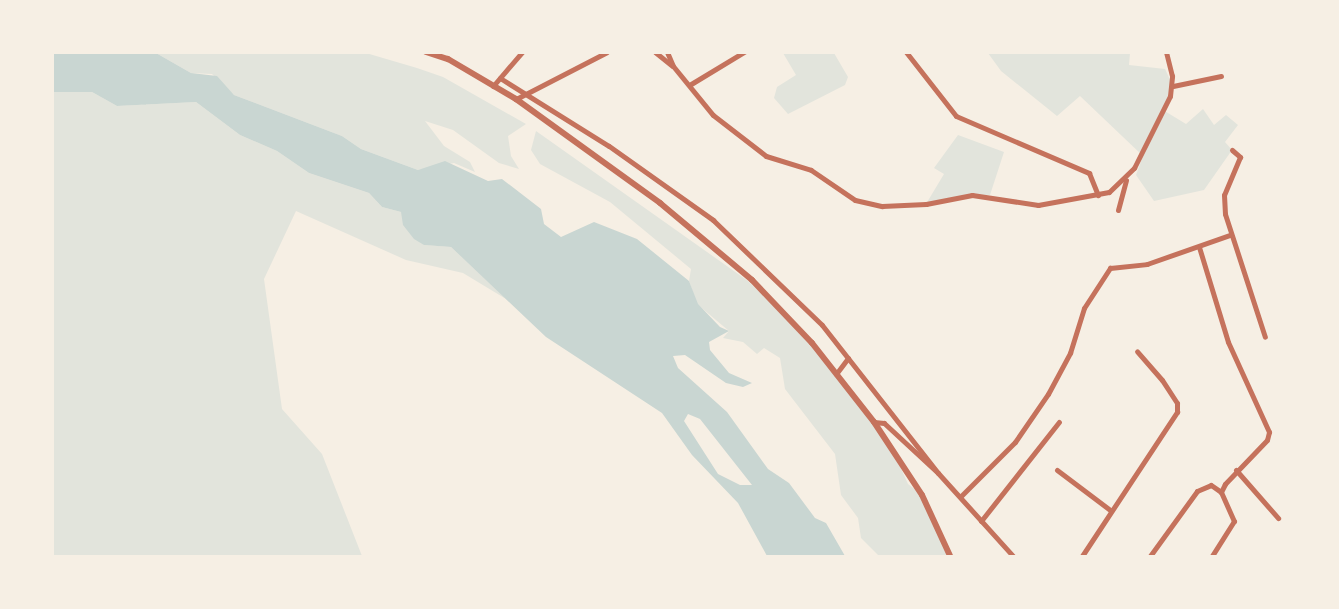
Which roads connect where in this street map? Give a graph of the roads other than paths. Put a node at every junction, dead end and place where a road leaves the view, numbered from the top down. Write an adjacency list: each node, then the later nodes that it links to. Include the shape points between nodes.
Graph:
1 (426, 52): 13 (street)
2 (522, 52): 11 (street)
3 (607, 52): 15 (street)
4 (655, 52): 9 (street)
5 (667, 52): 9 (street)
6 (744, 52): 12 (street)
7 (906, 52): 19 (street, via 956,116 1089,173)
8 (1166, 52): 14 (street)
9 (673, 66): 12 (street)
10 (1221, 76): 14 (street)
11 (500, 78): 13 (street); 15 (street)
12 (691, 84): 19 (street, via 713,115 766,156 804,167 855,200 912,205 990,195 1038,205)
13 (492, 86): 16 (street)
14 (1173, 86): 18 (street, via 1142,154)
15 (528, 94): 16 (street); 25 (street, via 713,220 822,325)
16 (516, 99): 26 (street, via 709,241 752,280)
17 (1231, 150): 21 (street, via 1240,157 1224,195)
18 (1126, 177): 19 (street); 20 (street)
19 (1098, 195)
20 (1118, 210)
21 (1230, 236): 22 (street); 23 (street)
22 (1199, 247): 30 (street, via 1228,342 1269,432 1267,440); 33 (street, via 1147,264 1110,268 1084,309 1070,353 1048,394 1015,442)
23 (1265, 337)
24 (1137, 351): 34 (street, via 1162,380 1177,403 1177,412)
25 (848, 358): 26 (street); 31 (street)
26 (836, 374): 27 (street)
27 (874, 422): 31 (street, via 884,423); 37 (street, via 922,495)
28 (1059, 422): 36 (street)
29 (1057, 470): 34 (street)
30 (1236, 470): 32 (street); 35 (street)
31 (938, 473): 33 (street)
32 (1221, 492): 40 (street, via 1211,485 1197,491); 41 (street, via 1234,521)
33 (961, 496): 36 (street)
34 (1110, 510): 39 (street)
35 (1278, 517)
36 (981, 521): 38 (street)
37 (950, 556)
38 (1013, 556)
39 (1082, 556)
40 (1150, 556)
41 (1212, 556)

